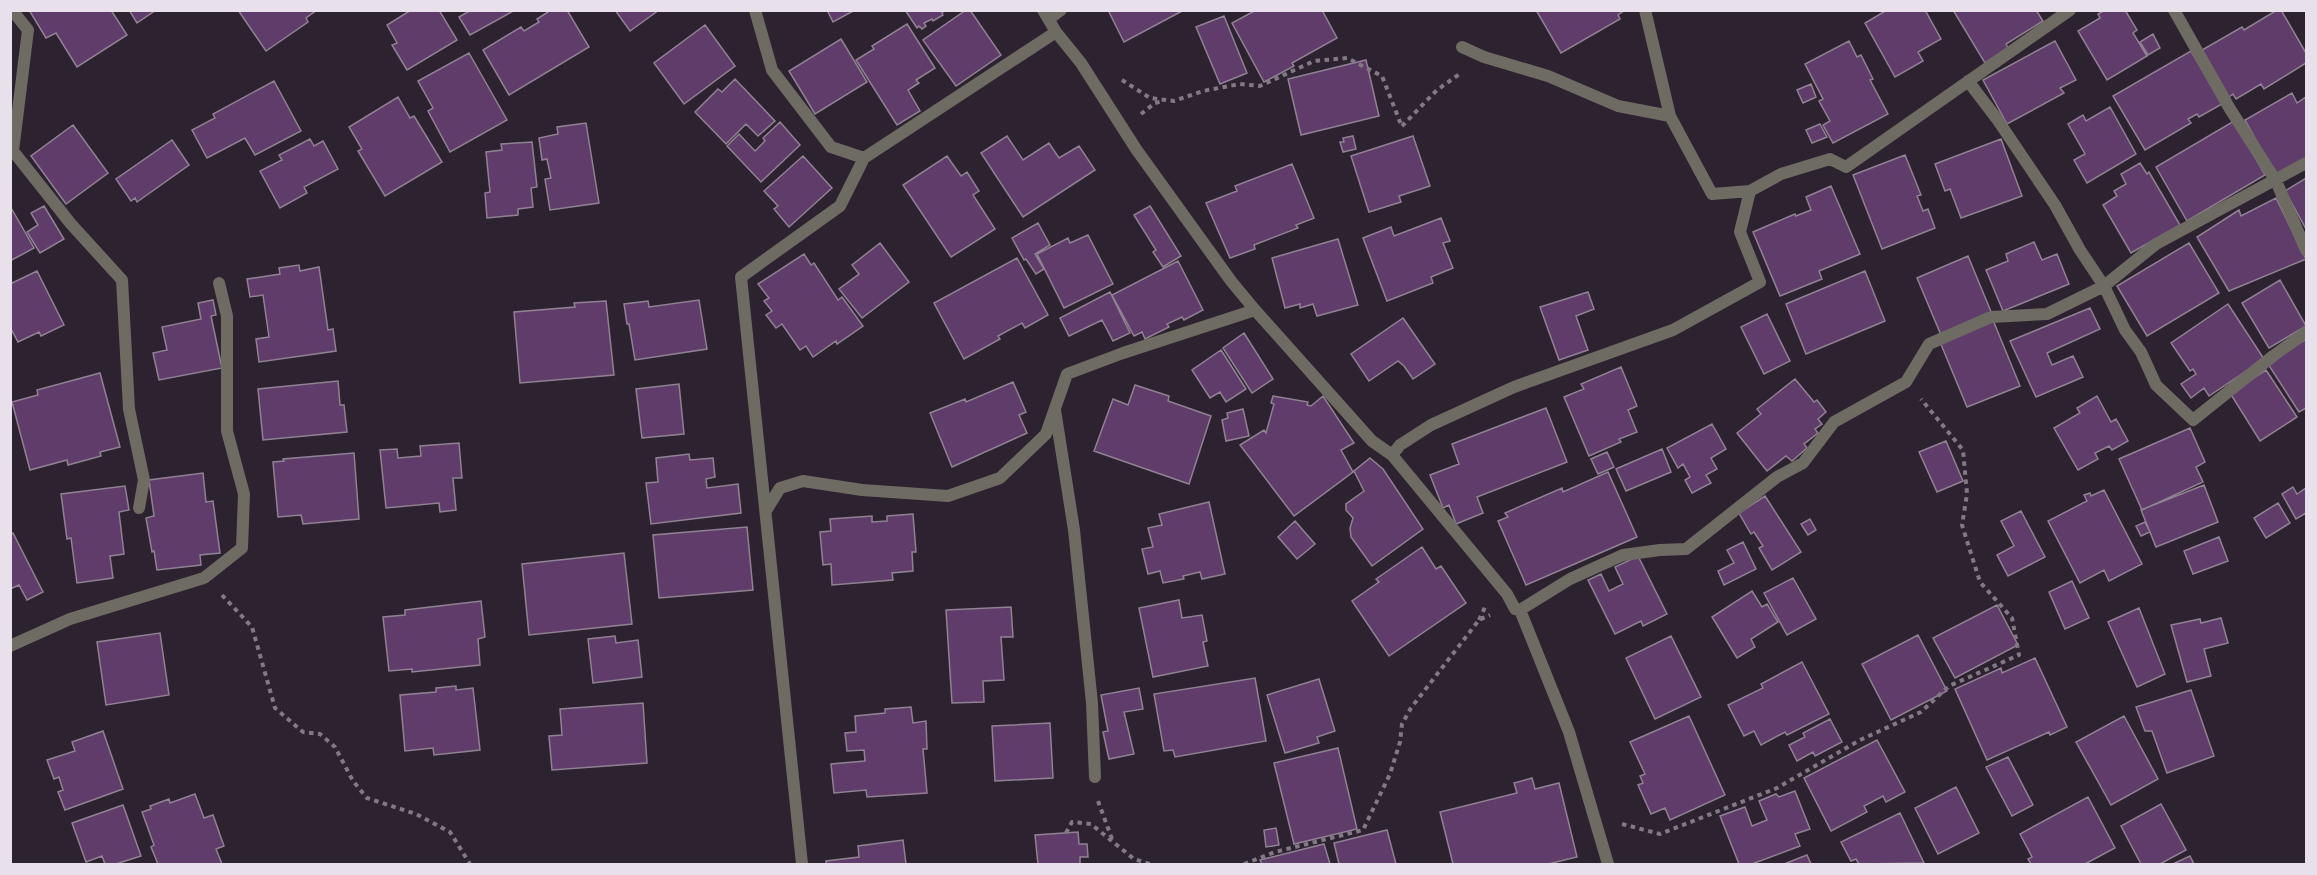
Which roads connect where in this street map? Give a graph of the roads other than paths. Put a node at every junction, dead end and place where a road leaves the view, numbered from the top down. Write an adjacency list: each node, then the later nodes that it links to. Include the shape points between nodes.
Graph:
1 (12, 10): 23 (street, via 28,30 13,151 70,224 122,280 129,409 144,480)
2 (755, 10): 12 (street, via 772,70 831,147)
3 (1061, 10): 7 (street)
4 (1645, 10): 11 (street)
5 (2070, 10): 10 (street)
6 (2174, 10): 14 (street)
7 (1046, 15): 8 (street)
8 (1056, 32): 12 (street); 19 (street, via 1081,63 1136,149)
9 (1462, 47): 11 (street, via 1548,76 1618,106)
10 (1968, 81): 15 (street, via 1846,167 1830,159 1781,174); 18 (street, via 2040,181)
11 (1670, 116): 15 (street, via 1712,194)
12 (864, 158): 24 (street, via 840,206 741,277)
13 (2307, 163): 14 (street)
14 (2276, 181): 16 (street); 18 (street, via 2156,244)
15 (1750, 191): 22 (street, via 1740,232 1760,282 1672,330 1514,387 1431,425 1400,445)
16 (2307, 250)
17 (219, 283): 26 (street, via 226,316 227,431 244,494 242,548 204,578 70,619)
18 (2104, 286): 20 (street, via 2156,385 2193,420); 25 (street, via 2047,314 1991,317 1929,344 1905,382 1834,422 1803,463 1777,477 1686,549 1623,555 1570,579)
19 (1255, 310): 21 (street, via 1067,374); 22 (street, via 1372,441)
20 (2307, 332)
21 (1055, 409): 24 (street, via 1046,434 1000,478 948,496 803,481 780,488); 27 (street, via 1077,565 1092,703)
22 (1392, 455): 25 (street)
23 (139, 508)
24 (767, 509): 28 (street)
25 (1517, 610): 29 (street, via 1569,732)
26 (10, 646)
27 (1095, 777)
28 (802, 864)
29 (1608, 864)

